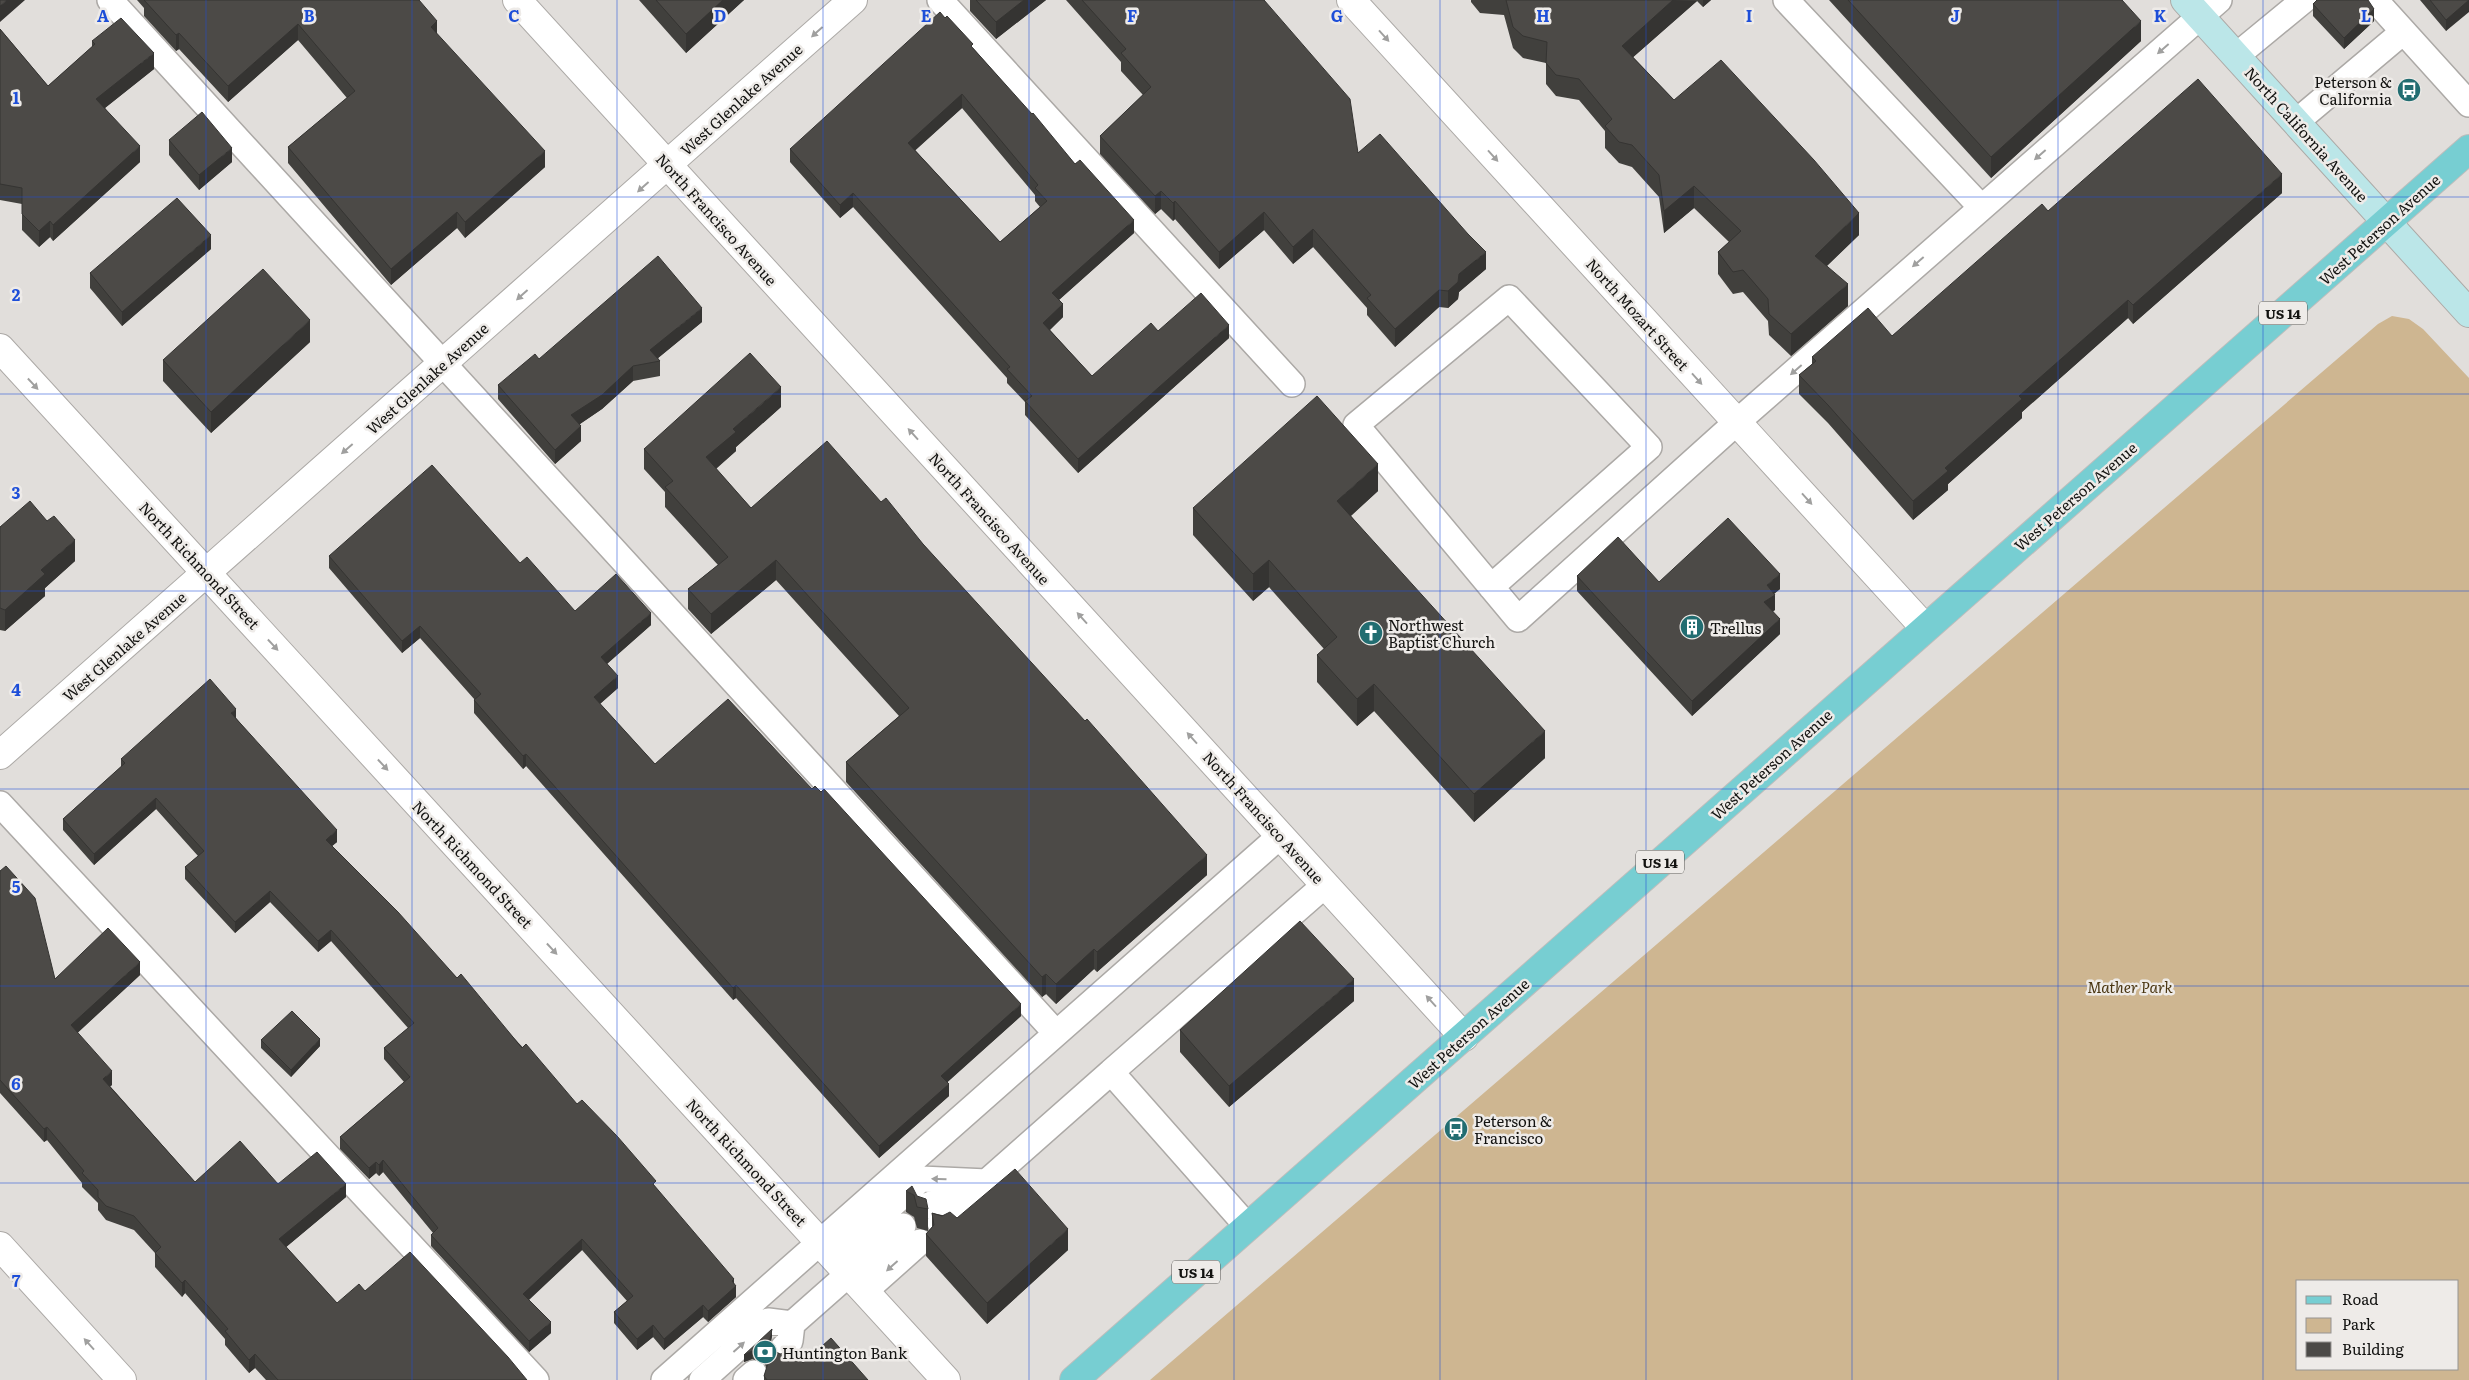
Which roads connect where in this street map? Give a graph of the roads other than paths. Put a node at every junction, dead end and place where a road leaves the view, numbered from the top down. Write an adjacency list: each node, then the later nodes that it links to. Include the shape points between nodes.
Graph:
1 (110, 0): 20 (lane)
2 (517, 0): 15 (street, North Francisco Avenue)
3 (853, 0): 15 (street, West Glenlake Avenue, one-way to 15)
4 (940, 0): 21 (lane)
5 (1351, 0): 22 (street, North Mozart Street, one-way to 22)
6 (1786, 0): 16 (lane)
7 (2304, 0): 11 (lane)
8 (2375, 0): 10 (lane)
9 (2201, 6): 11 (main road, North California Avenue); 16 (lane, one-way to 16)
10 (2404, 32): 12 (lane); 13 (lane)
11 (2236, 56): 13 (main road, North California Avenue)
12 (2469, 104)
13 (2296, 122): 17 (main road, North California Avenue)
14 (2469, 149): 17 (main road, West Peterson Avenue / US 14)
15 (667, 165): 20 (street, West Glenlake Avenue, one-way to 20); 28 (street, North Francisco Avenue, one-way to 15)
16 (1982, 207): 22 (lane, one-way to 22)
17 (2386, 222): 18 (main road, North California Avenue); 25 (main road, West Peterson Avenue / US 14)
18 (2469, 313)
19 (0, 348): 23 (street, North Richmond Street, one-way to 23)
20 (445, 363): 23 (street, West Glenlake Avenue, one-way to 23); 30 (lane)
21 (1292, 384)
22 (1737, 422): 24 (lane, via 1518,619); 25 (street, North Mozart Street, one-way to 25)
23 (207, 573): 26 (street, West Glenlake Avenue); 38 (street, North Richmond Street, one-way to 38)
24 (1491, 587): 24 (lane, via 1649,447 1509,298 1356,425)
25 (1925, 628): 31 (main road, West Peterson Avenue / US 14)
26 (0, 755)
27 (0, 804): 42 (lane)
28 (1280, 836): 29 (street, North Francisco Avenue); 30 (lane)
29 (1325, 885): 31 (street, North Francisco Avenue, one-way to 29); 32 (lane)
30 (1056, 1034): 38 (lane)
31 (1464, 1036): 35 (main road, West Peterson Avenue / US 14)
32 (1111, 1072): 33 (lane); 35 (lane)
33 (987, 1182): 34 (lane); 38 (lane, one-way to 38, via 921,1179)
34 (933, 1215)
35 (1248, 1227): 46 (main road, West Peterson Avenue / US 14)
36 (912, 1234): 38 (lane, one-way to 38)
37 (0, 1246): 41 (street, one-way to 37)
38 (842, 1266): 39 (lane); 43 (lane); 45 (street, North Richmond Street)
39 (792, 1324): 40 (lane, via 790,1342); 44 (lane, one-way to 39, via 768,1321)
40 (783, 1348)
41 (122, 1380)
42 (536, 1380)
43 (664, 1380)
44 (702, 1380)
45 (946, 1380)
46 (1074, 1380)

